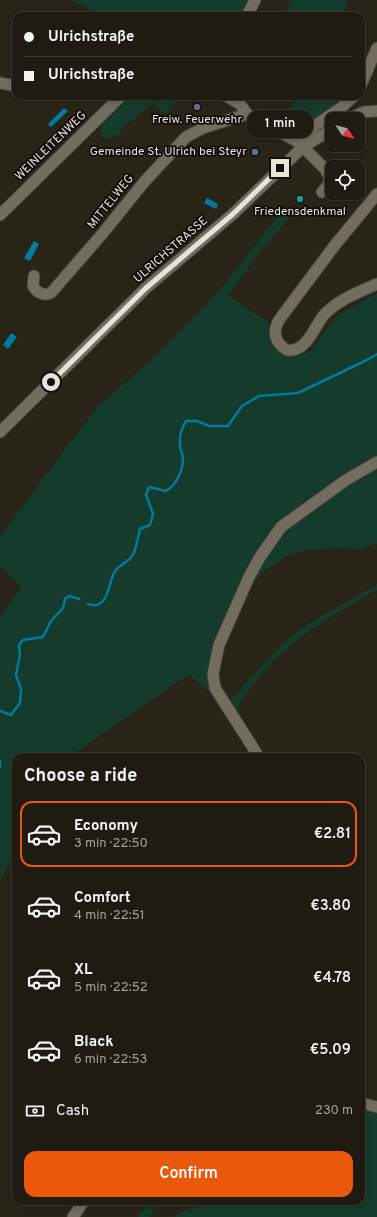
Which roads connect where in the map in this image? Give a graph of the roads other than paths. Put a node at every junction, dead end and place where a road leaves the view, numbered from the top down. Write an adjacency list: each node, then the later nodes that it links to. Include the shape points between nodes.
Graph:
1 (256, 0): 2 (street)
2 (249, 12)
3 (377, 48): 4 (street)
4 (365, 76)
5 (0, 82): 6 (street)
6 (12, 85)
7 (117, 100): 17 (street, WEINLEITENWEG)
8 (233, 100): 12 (street, via 240,104)
9 (350, 100): 14 (street, via 313,126)
10 (377, 111): 11 (street)
11 (364, 112)
12 (247, 114): 14 (street); 18 (street, MITTELWEG, via 203,128 186,137 145,181 51,293 37,291 33,286)
13 (325, 133): 14 (street, ULRICHSTRASSE)
14 (301, 145): 15 (street, via 329,176 329,184); 20 (street, ULRICHSTRASSE, via 233,214 146,288)
15 (322, 192)
16 (377, 194): 19 (street, via 335,244 279,320 275,330 276,339 287,350 296,350 333,306)
17 (0, 215)
18 (34, 276)
19 (377, 284)
20 (0, 432)
21 (377, 462): 22 (street, via 346,480 281,528 260,558 219,645 213,674 215,688)
22 (256, 753)
23 (365, 1103): 24 (street)
24 (377, 1107)
25 (81, 1205): 26 (street)
26 (73, 1217)

